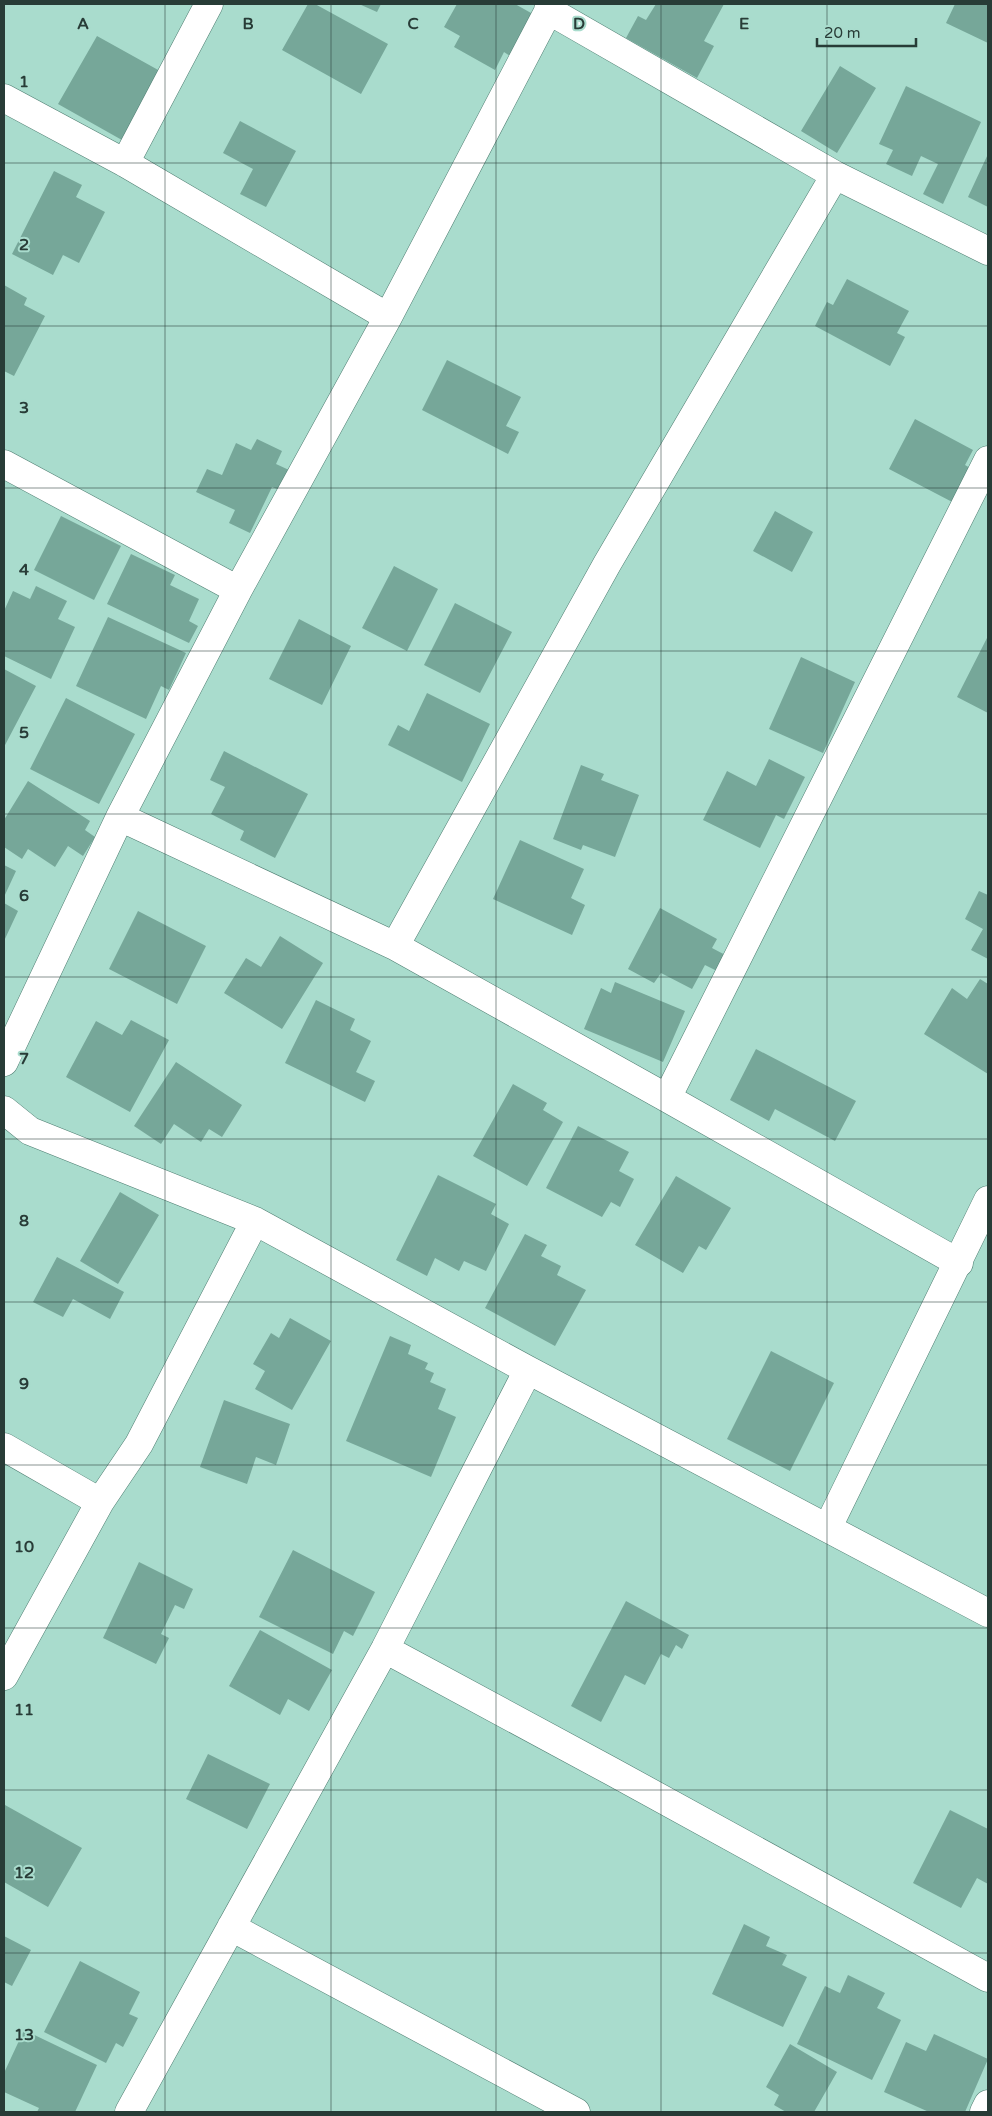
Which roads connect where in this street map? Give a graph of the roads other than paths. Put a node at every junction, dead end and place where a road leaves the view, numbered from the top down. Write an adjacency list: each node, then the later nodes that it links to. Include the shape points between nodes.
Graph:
1 (209, 4): 4 (street)
2 (550, 7): 5 (street); 7 (street)
3 (4, 98): 4 (street)
4 (125, 163): 7 (street)
5 (835, 175): 6 (street); 12 (street, via 607,564)
6 (988, 251)
7 (388, 317): 10 (street)
8 (988, 460): 14 (street)
9 (4, 464): 10 (street)
10 (238, 590): 11 (street)
11 (120, 817): 12 (street); 13 (street)
12 (395, 946): 14 (street)
13 (4, 1062)
14 (668, 1098): 18 (street)
15 (4, 1110): 17 (street, via 30,1130)
16 (988, 1200): 18 (street)
17 (254, 1221): 19 (street); 21 (street, via 139,1444)
18 (959, 1264): 22 (street)
19 (528, 1370): 22 (street); 24 (street)
20 (4, 1447): 21 (street)
21 (100, 1502): 25 (street)
22 (828, 1527): 23 (street)
23 (988, 1613)
24 (385, 1649): 26 (street); 27 (street)
25 (4, 1676)
26 (231, 1927): 29 (street); 30 (street)
27 (988, 1978)
28 (988, 2104): 31 (street)
29 (129, 2112)
30 (576, 2112)
31 (984, 2112)

